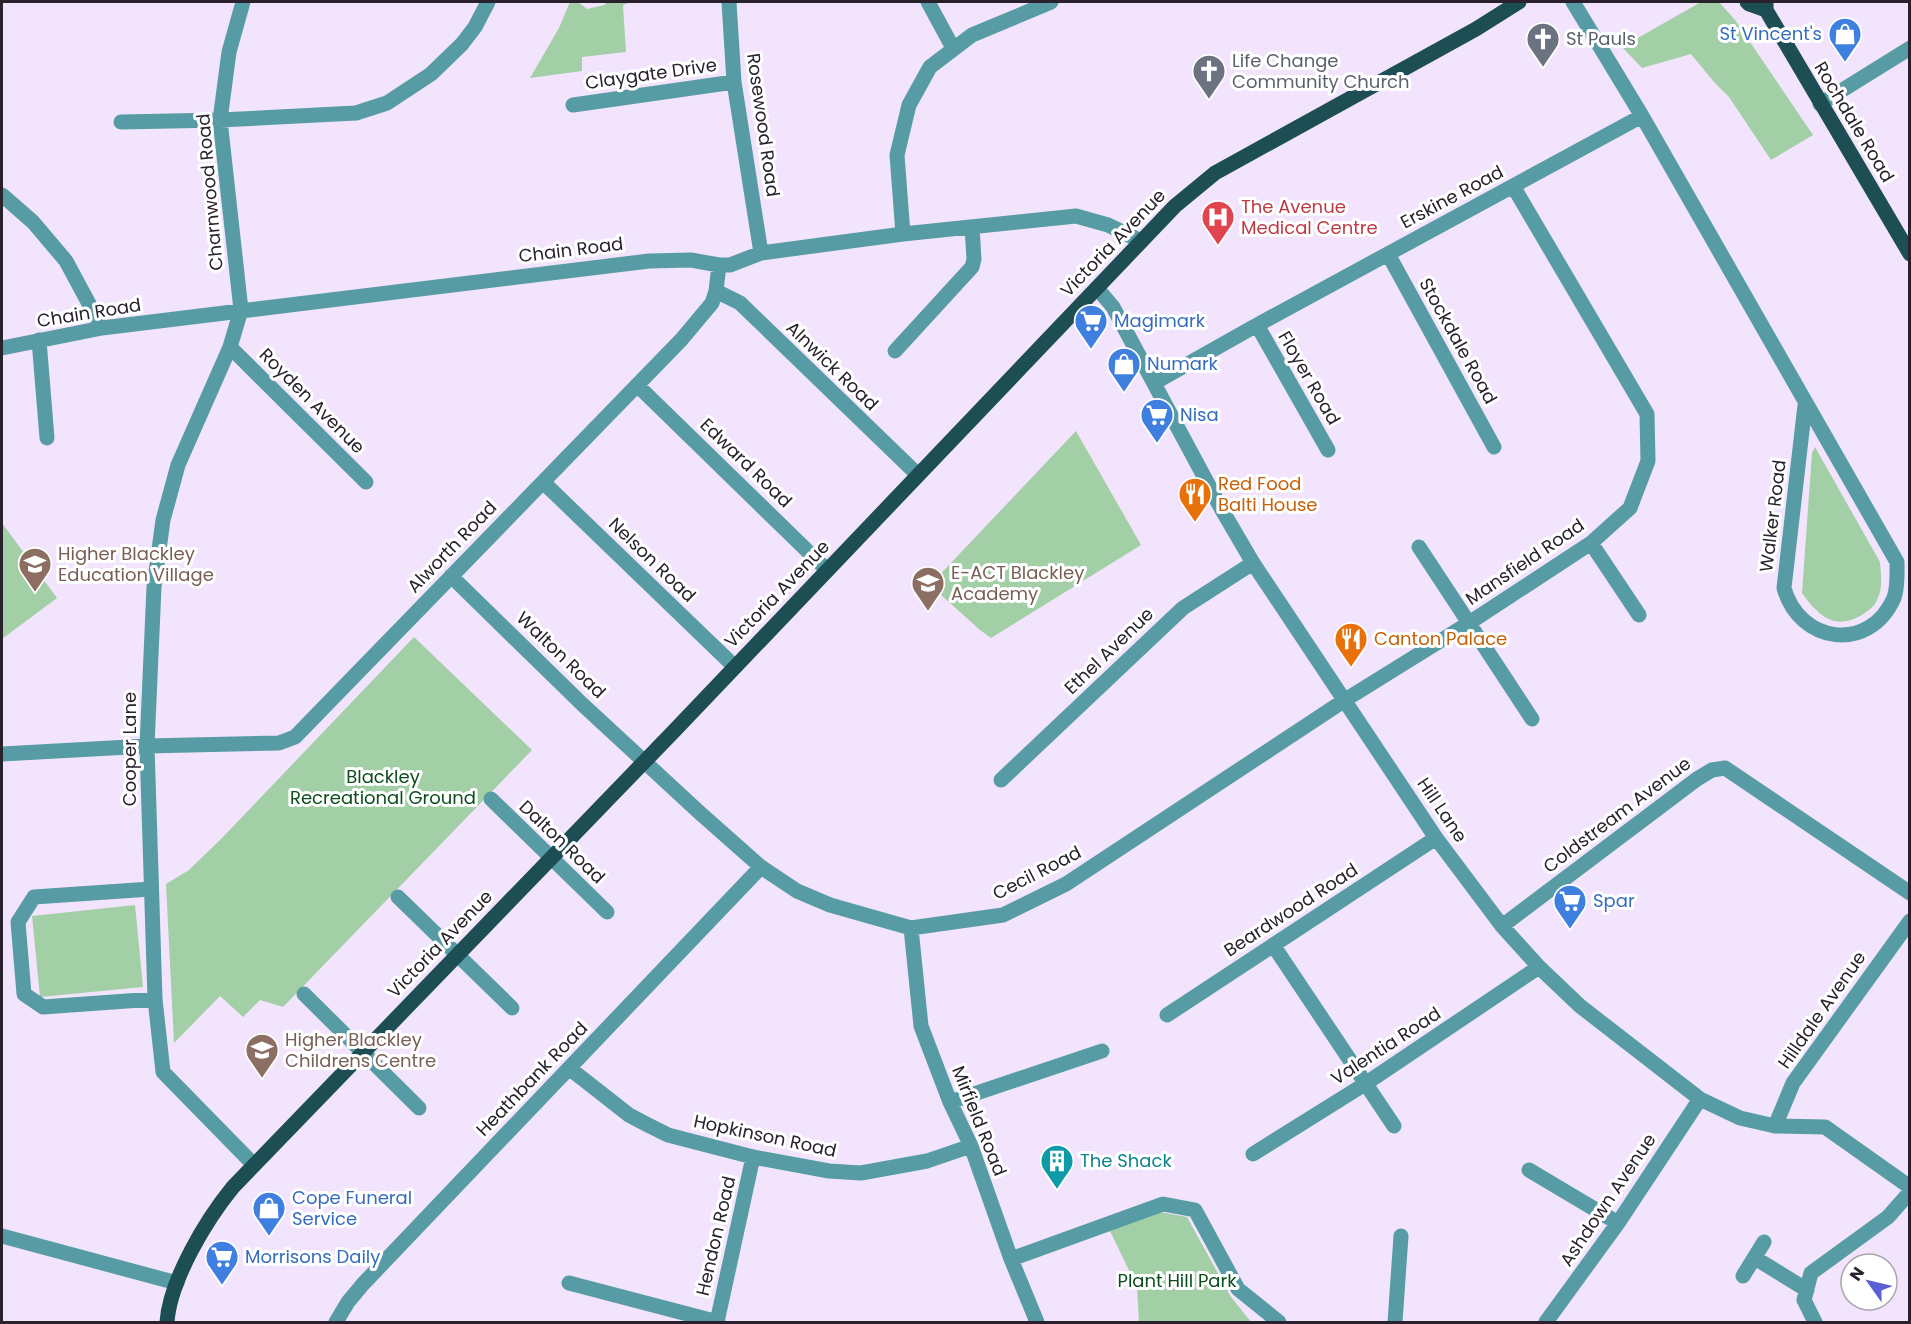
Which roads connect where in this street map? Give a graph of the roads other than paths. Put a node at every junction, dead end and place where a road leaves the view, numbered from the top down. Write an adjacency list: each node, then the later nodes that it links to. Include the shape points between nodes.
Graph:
1 (243, 2): 16 (street, Charnwood Road, via 229,52)
2 (488, 2): 16 (street, via 475,27 447,60 387,103 356,113)
3 (729, 2): 12 (street, Rosewood Road)
4 (928, 2): 10 (street)
5 (1519, 2): 22 (main road, Victoria Avenue, via 1215,172)
6 (1573, 2): 15 (street, Walker Road)
7 (1747, 2): 9 (main road, Rochdale Road)
8 (1043, 3): 10 (street, via 972,35)
9 (1766, 6): 13 (main road, Rochdale Road)
10 (953, 48): 21 (street, via 930,67 909,105 897,155)
11 (1910, 48): 13 (street)
12 (734, 82): 14 (street, Claygate Drive); 23 (street, Rosewood Road)
13 (1820, 104): 25 (main road, Rochdale Road)
14 (573, 105)
15 (1642, 116): 18 (street, Erskine Road); 38 (street, Walker Road)
16 (220, 120): 17 (street); 29 (street, Charnwood Road)
17 (121, 122)
18 (1513, 186): 24 (street, Erskine Road); 45 (street, Mansfield Road, via 1647,414 1648,461 1630,508)
19 (2, 195): 31 (street, via 33,222 66,261)
20 (972, 227): 21 (street, Chain Road); 22 (street, Chain Road, via 1076,216 1108,225); 35 (street, via 972,267)
21 (903, 234): 23 (street, Chain Road)
22 (1141, 242): 27 (main road, Victoria Avenue)
23 (761, 253): 26 (street, Chain Road, via 730,265)
24 (1388, 254): 30 (street, Erskine Road); 40 (street, Stockdale Road)
25 (1910, 254)
26 (719, 265): 28 (street, Alworth Road); 29 (street, Chain Road, via 691,260 649,261)
27 (1097, 288): 36 (street, Hill Lane, via 1113,307); 42 (main road, Victoria Avenue)
28 (716, 291): 37 (street, Alworth Road, via 706,312); 42 (street, Alnwick Road, via 740,303)
29 (240, 310): 31 (street, Chain Road); 33 (street, Cooper Lane)
30 (1257, 325): 36 (street, Erskine Road); 41 (street, Floyer Road)
31 (102, 328): 32 (street, Chain Road)
32 (39, 340): 34 (street, Chain Road); 39 (street)
33 (230, 347): 43 (street, Royden Avenue); 55 (street, Cooper Lane, via 178,465 163,520 154,587)
34 (2, 348)
35 (895, 351)
36 (1154, 383): 47 (street, Hill Lane)
37 (637, 385): 44 (street, Alworth Road); 48 (street, Edward Road)
38 (1806, 405): 38 (street, Walker Road, via 1897,562 1894,598 1885,612 1860,633 1846,636 1812,628 1788,604 1784,588)
39 (47, 438)
40 (1494, 447)
41 (1328, 450)
42 (918, 475): 48 (main road, Victoria Avenue)
43 (366, 482)
44 (543, 482): 49 (street, Alworth Road); 52 (street, Nelson Road)
45 (1591, 543): 50 (street); 51 (street, Mansfield Road)
46 (1419, 546): 51 (street)
47 (1253, 563): 53 (street, Hill Lane); 58 (street, Ethel Avenue, via 1183,608)
48 (827, 570): 52 (main road, Victoria Avenue)
49 (452, 576): 55 (street, Alworth Road, via 295,737 279,743); 57 (street, Walton Road)
50 (1639, 615)
51 (1469, 623): 53 (street, Mansfield Road); 54 (street)
52 (735, 667): 57 (main road, Victoria Avenue)
53 (1345, 700): 60 (street, Hill Lane); 69 (street, Cecil Road, via 1066,884 1003,915)
54 (1532, 719)
55 (147, 746): 56 (street, Alworth Road); 63 (street, Cooper Lane)
56 (2, 754)
57 (644, 761): 61 (main road, Victoria Avenue); 62 (street, Cecil Road)
58 (1001, 780)
59 (491, 799): 61 (street, Dalton Road)
60 (1436, 838): 68 (street, Hill Lane); 70 (street, Beardwood Road)
61 (551, 859): 66 (street, Dalton Road); 71 (main road, Victoria Avenue)
62 (761, 867): 69 (street, Cecil Road, via 814,899); 79 (street, Heathbank Road)
63 (151, 889): 74 (street, Cooper Lane); 74 (street, via 34,897 18,922 24,994 43,1007)
64 (1910, 893): 68 (street, Coldstream Avenue, via 1725,768 1697,778)
65 (398, 897): 71 (street)
66 (607, 912)
67 (1910, 921): 85 (street, Hilldale Avenue, via 1793,1083)
68 (1502, 926): 72 (street, Hill Lane)
69 (911, 928): 82 (street, Mirfield Road, via 921,1026)
70 (1273, 945): 76 (street, Beardwood Road); 80 (street)
71 (458, 954): 75 (street); 78 (main road, Victoria Avenue)
72 (1539, 967): 80 (street, Valentia Road); 81 (street, Hill Lane, via 1581,1006)
73 (304, 994): 78 (street)
74 (155, 999): 89 (street, Cooper Lane, via 163,1072)
75 (512, 1008)
76 (1167, 1015)
77 (1102, 1051): 82 (street)
78 (362, 1053): 83 (street); 89 (main road, Victoria Avenue)
79 (569, 1068): 88 (street, Hopkinson Road, via 629,1115 668,1135); 105 (street, Heathbank Road, via 363,1284)
80 (1365, 1084): 84 (street); 87 (street, Valentia Road)
81 (1700, 1099): 85 (street, Hill Lane, via 1740,1118); 93 (street, Ashdown Avenue)
82 (950, 1102): 86 (street, Mirfield Road)
83 (419, 1108)
84 (1394, 1126)
85 (1774, 1126): 91 (street, Hill Lane, via 1825,1127)
86 (971, 1146): 88 (street, Hopkinson Road, via 927,1161 861,1173); 98 (street, Mirfield Road)
87 (1253, 1154)
88 (753, 1157): 103 (street, Hendon Road)
89 (254, 1165): 100 (main road, Victoria Avenue, via 223,1199)
90 (1530, 1170): 93 (street)
91 (1910, 1187)
92 (1910, 1192): 102 (street, via 1888,1217 1811,1273)
93 (1618, 1223): 109 (street, Ashdown Avenue)
94 (2, 1236): 100 (street)
95 (1401, 1236): 108 (street)
96 (1764, 1242): 97 (street)
97 (1755, 1258): 99 (street); 102 (street)
98 (1011, 1259): 106 (street, Mirfield Road); 107 (street, via 1163,1204 1196,1210 1238,1289)
99 (1743, 1276)
100 (177, 1283): 104 (main road, Victoria Avenue)
101 (569, 1283): 103 (street)
102 (1807, 1290): 110 (street, via 1804,1300)
103 (717, 1322)
104 (167, 1323)
105 (336, 1323)
106 (1037, 1323)
107 (1279, 1323)
108 (1395, 1323)
109 (1546, 1323)
110 (1815, 1323)

